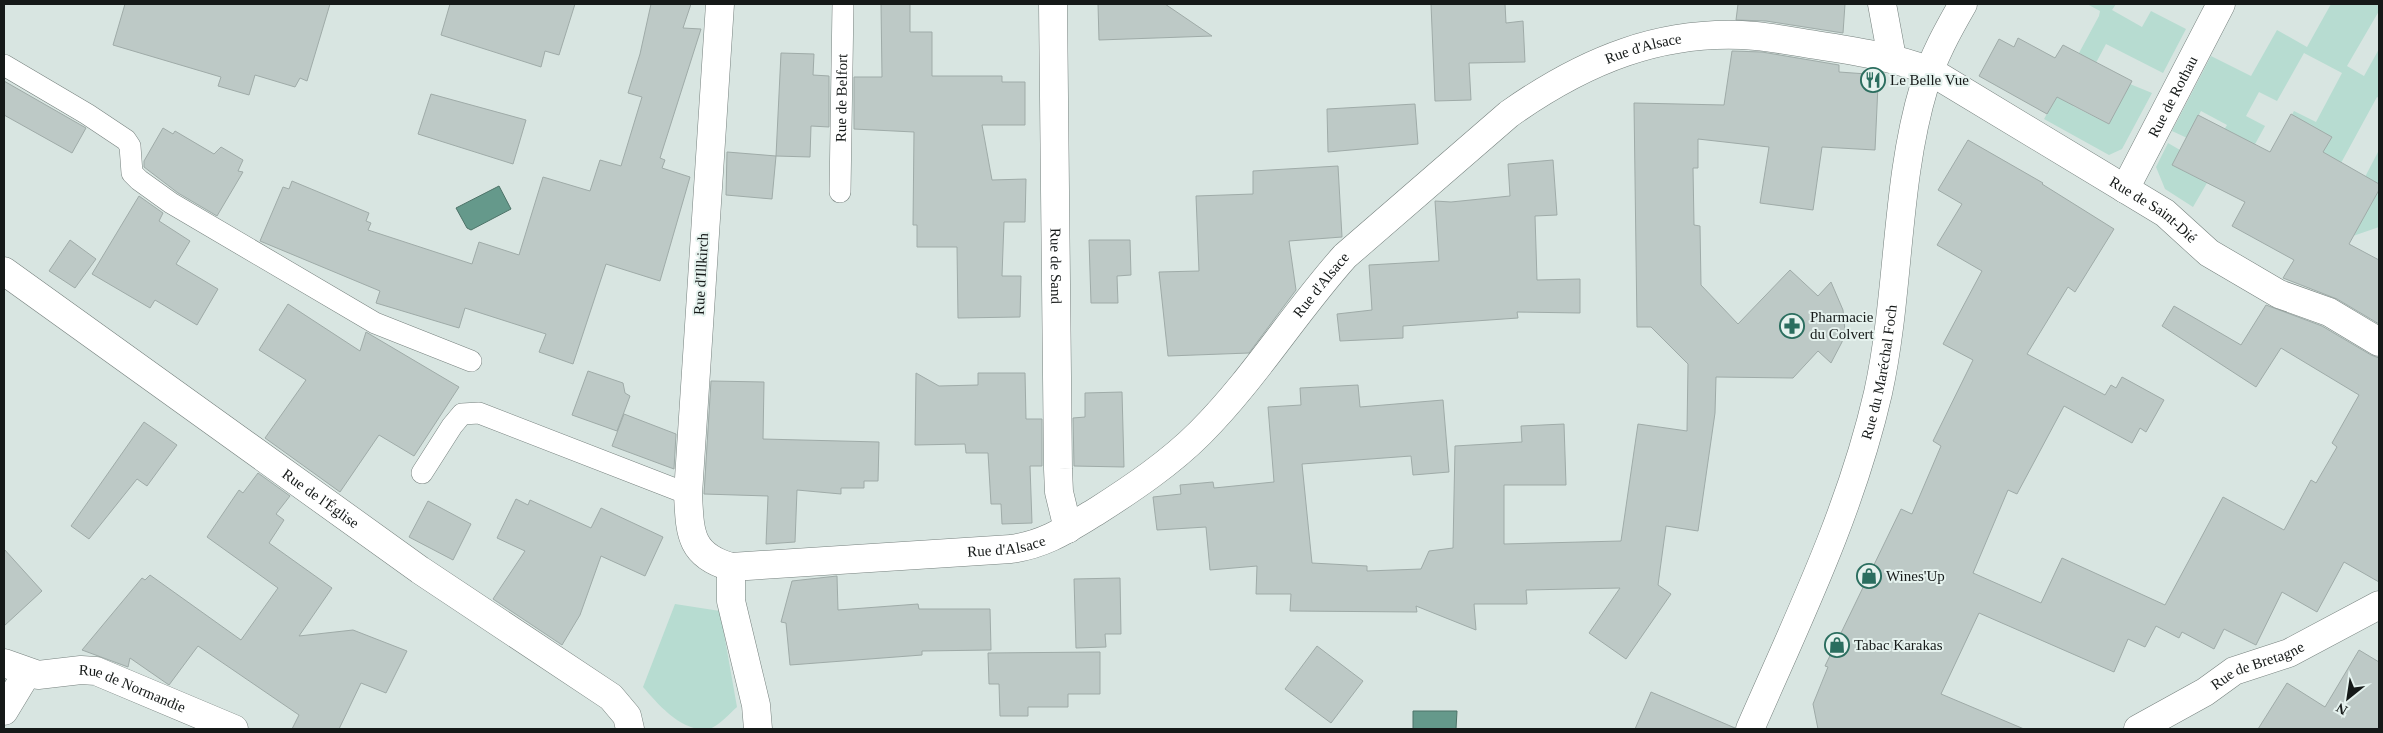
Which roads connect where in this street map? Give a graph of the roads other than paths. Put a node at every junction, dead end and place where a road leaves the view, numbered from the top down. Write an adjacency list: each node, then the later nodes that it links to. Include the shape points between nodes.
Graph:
1 (720, 4): 16 (street, Rue d'Illkirch)
2 (843, 4): 11 (lane, Rue de Belfort)
3 (1053, 4): 17 (street, Rue de Sand, via 1058,469 1059,492)
4 (1882, 4): 7 (street)
5 (1963, 4): 9 (street, Rue du Maréchal Foch)
6 (2221, 4): 10 (street, Rue de Rothau)
7 (1892, 58): 9 (street, Rue d'Alsace); 17 (street, Rue d'Alsace, via 1756,36 1682,39 1636,47 1613,55 1530,100 1489,130 1345,256 1263,360 1200,432 1124,493)
8 (4, 65): 14 (lane, via 126,140 130,146 132,173 171,203 376,323)
9 (1930, 71): 10 (street, Rue de Saint-Dié); 26 (street, Rue du Maréchal Foch, via 1913,135 1891,322 1870,427 1836,530)
10 (2125, 189): 13 (street, Rue de Saint-Dié, via 2171,217 2209,253 2279,294 2329,312)
11 (840, 192)
12 (4, 271): 24 (street, Rue de l'Église, via 420,570 611,697 627,716)
13 (2379, 342)
14 (471, 361)
15 (422, 473): 16 (lane, via 462,414 479,413)
16 (688, 494): 18 (street, Rue d'Illkirch, via 689,520)
17 (1068, 529): 19 (street, Rue d'Alsace, via 1034,546 1011,549)
18 (695, 544): 19 (street, Rue d'Alsace, via 711,561)
19 (730, 568): 25 (street, via 731,601 756,705)
20 (2379, 605): 27 (street, Rue de Bretagne, via 2289,653 2234,671 2205,692)
21 (15, 668): 22 (street); 23 (street, Rue de Normandie, via 49,675 96,671)
22 (4, 712)
23 (234, 729)
24 (630, 729)
25 (758, 729)
26 (1750, 729)
27 (2138, 729)

